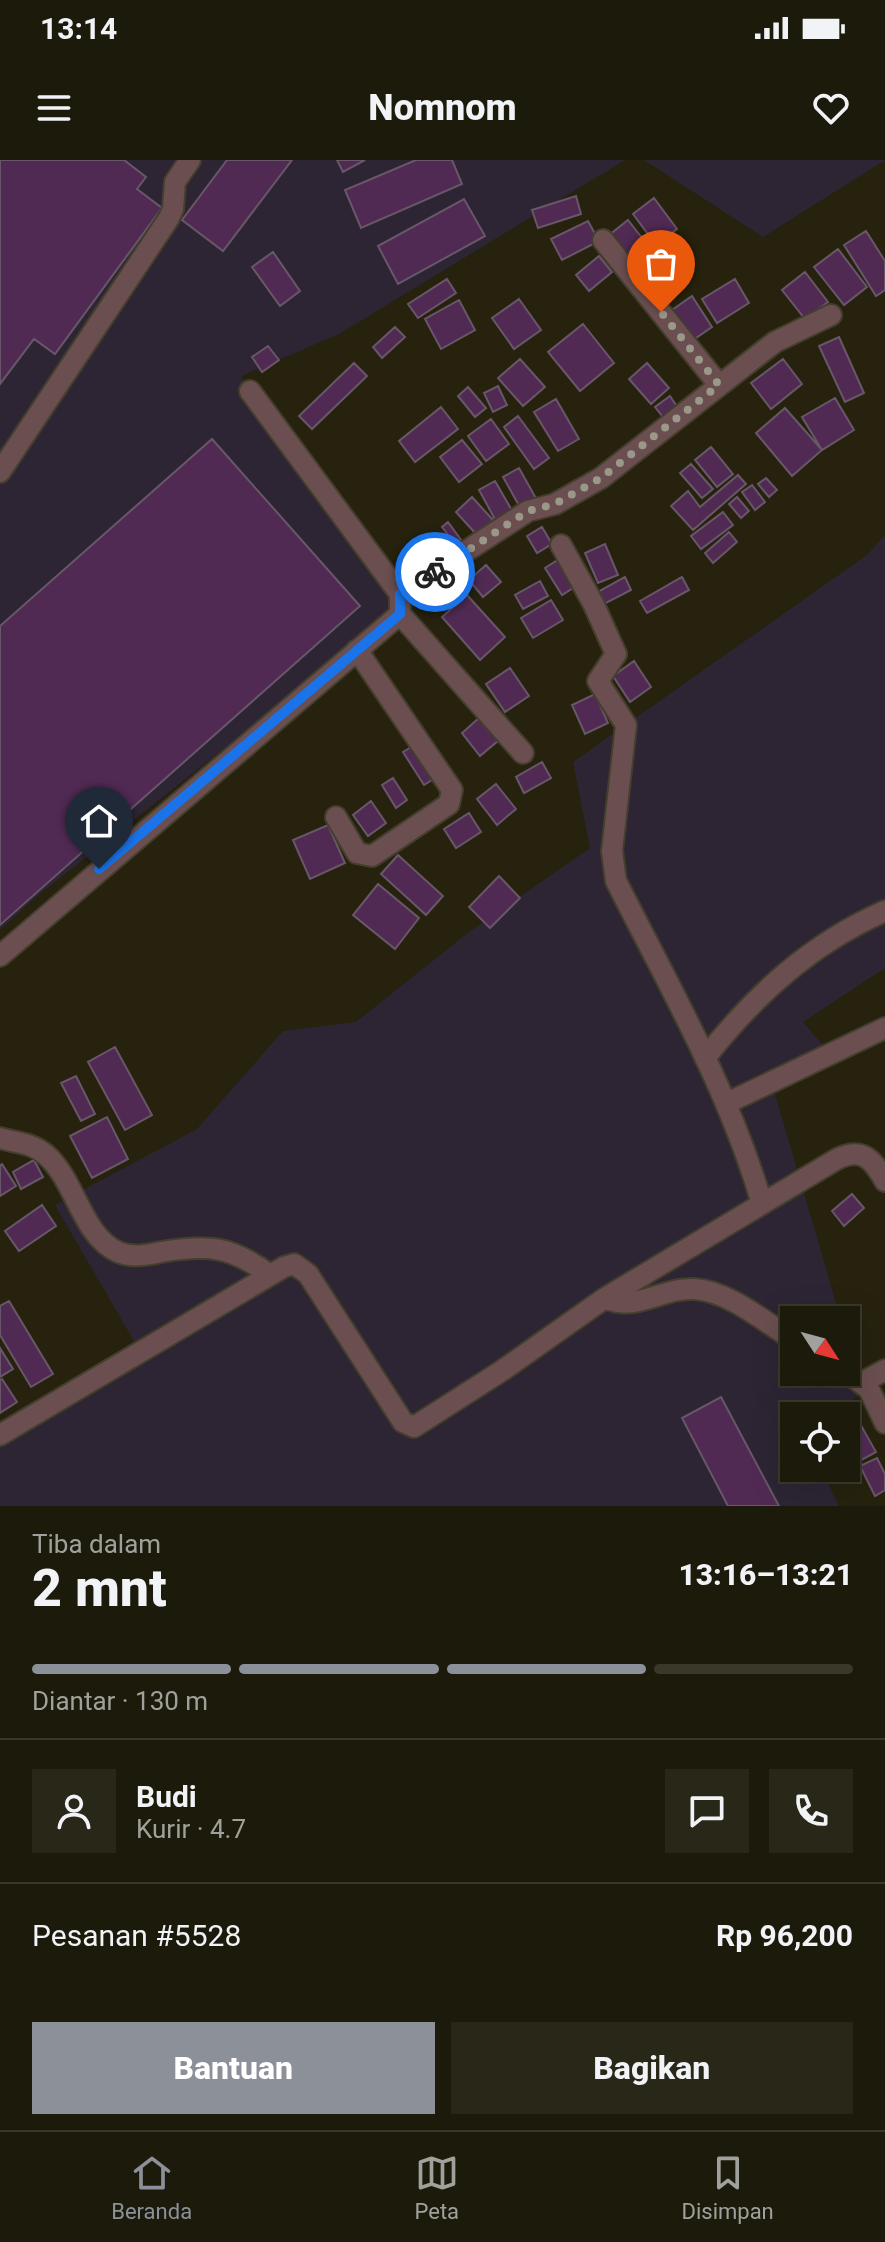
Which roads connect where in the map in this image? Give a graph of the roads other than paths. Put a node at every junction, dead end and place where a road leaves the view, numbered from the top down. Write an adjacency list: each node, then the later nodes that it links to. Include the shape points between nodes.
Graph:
1 (190, 160): 6 (street, via 175,182 169,218)
2 (603, 240): 4 (street)
3 (831, 315): 4 (street, via 775,342)
4 (719, 385): 8 (street, via 601,478 555,504 528,511)
5 (250, 391): 8 (street)
6 (0, 472)
7 (561, 545): 15 (street, via 616,654 598,681 626,725 612,851 616,881)
8 (400, 604): 9 (street); 10 (street)
9 (357, 650): 11 (street, via 453,797 372,856 357,853); 13 (street)
10 (523, 753)
11 (336, 817)
12 (885, 911): 15 (street, via 798,961 753,1001)
13 (0, 956)
14 (885, 1028): 16 (street)
15 (705, 1058): 16 (street)
16 (727, 1103): 19 (street)
17 (0, 1138): 20 (street, via 49,1158 97,1233 117,1251 139,1256 217,1247)
18 (885, 1181): 19 (street, via 865,1156 850,1152)
19 (762, 1204): 21 (street)
20 (270, 1275): 21 (street, via 294,1264 308,1274 403,1422 414,1427); 27 (street)
21 (605, 1298): 22 (street, via 631,1304 673,1292 704,1291)
22 (780, 1331)
23 (885, 1370): 24 (street)
24 (860, 1376)
25 (860, 1383): 26 (street, via 873,1395)
26 (885, 1423)
27 (0, 1435)

